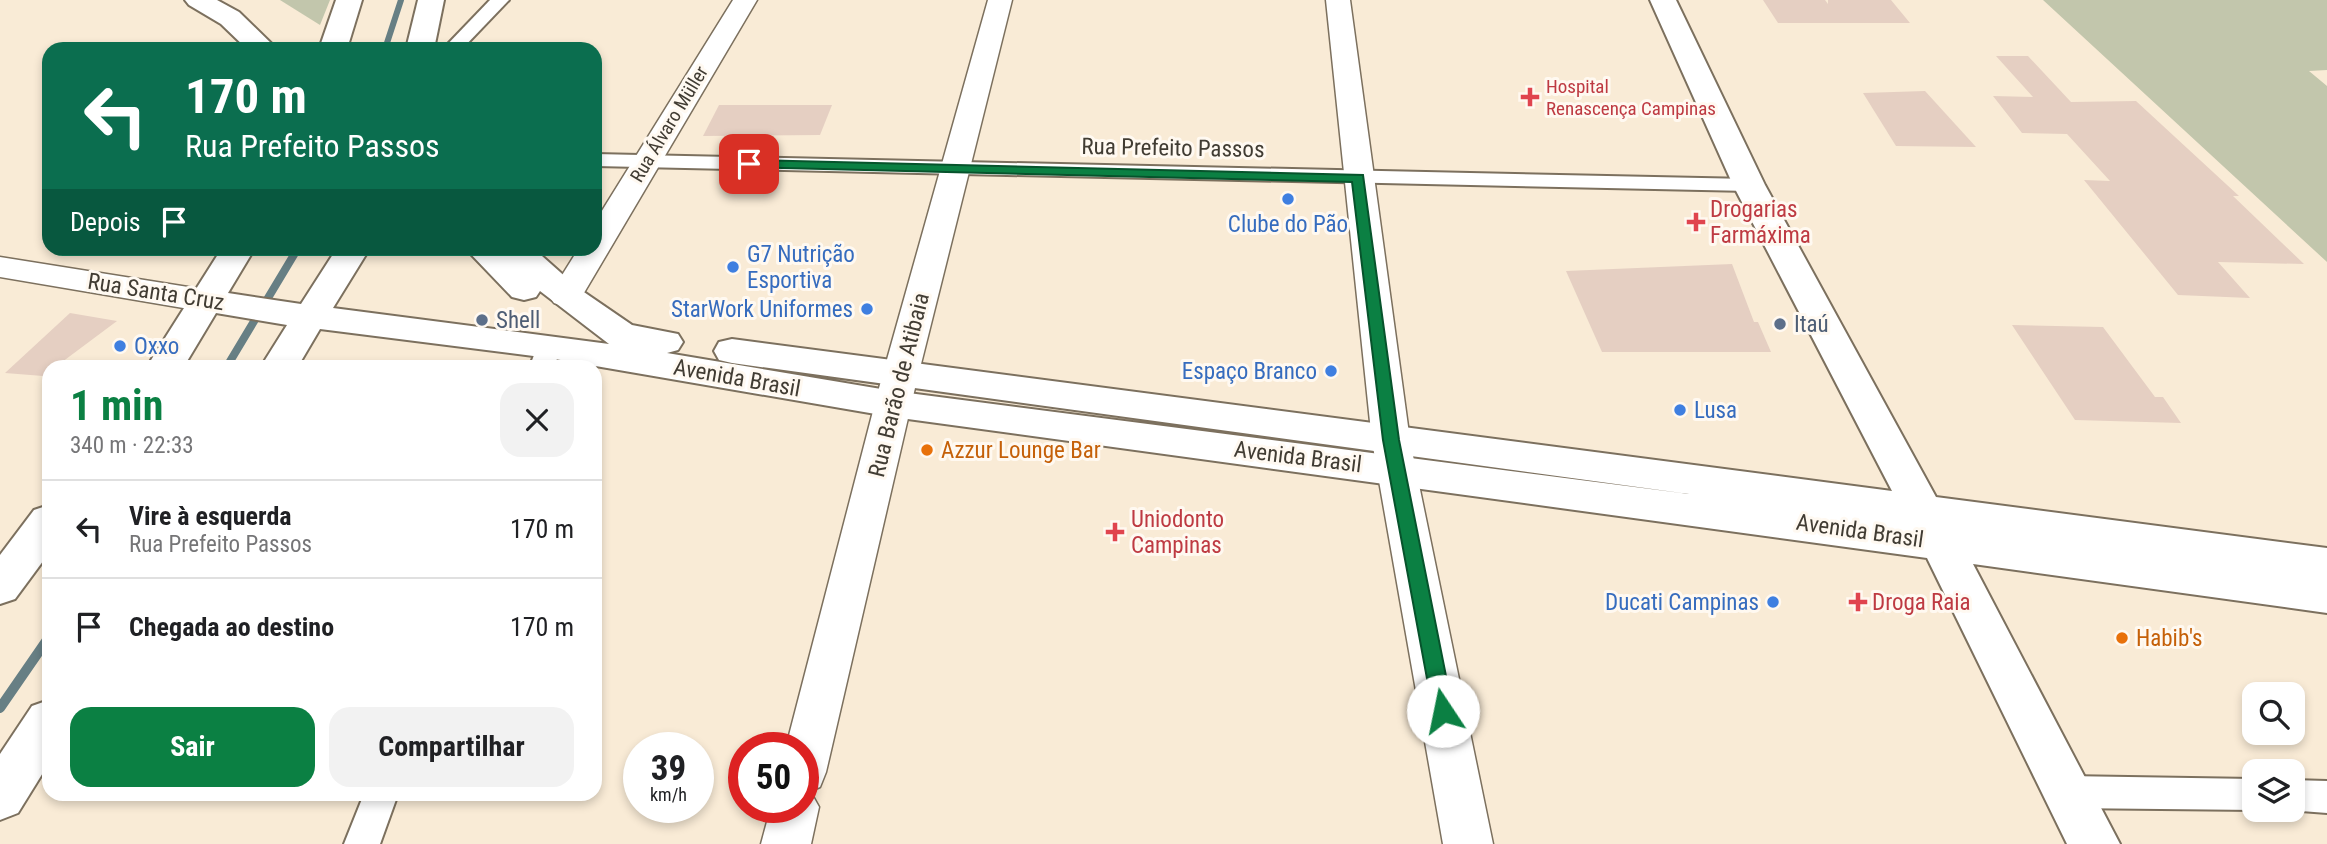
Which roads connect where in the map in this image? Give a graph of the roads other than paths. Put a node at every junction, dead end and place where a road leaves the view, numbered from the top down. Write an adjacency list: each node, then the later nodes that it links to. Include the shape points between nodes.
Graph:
1 (198, 0): 10 (main road, via 230,18)
2 (236, 0): 11 (main road)
3 (349, 0): 12 (main road)
4 (431, 0): 13 (main road)
5 (500, 0): 14 (street)
6 (745, 0): 16 (main road, Rua Álvaro Müller)
7 (1000, 0): 17 (main road, Rua Barão de Atibaia)
8 (1338, 0): 18 (main road)
9 (1663, 0): 19 (main road)
10 (255, 42)
11 (278, 42)
12 (335, 42)
13 (422, 42)
14 (459, 42)
15 (602, 160): 16 (street, Rua Prefeito Passos)
16 (646, 162): 17 (street, Rua Prefeito Passos); 20 (main road, Rua Álvaro Müller)
17 (956, 170): 18 (street, Rua Prefeito Passos); 36 (main road, Rua Barão de Atibaia)
18 (1358, 178): 19 (street, Rua Prefeito Passos); 37 (main road)
19 (1749, 185): 38 (main road)
20 (602, 236)
21 (236, 256): 28 (main road)
22 (348, 256): 29 (main road)
23 (489, 256): 30 (main road, via 559,317 583,328)
24 (522, 256): 27 (main road, Avenida Brasil)
25 (590, 256): 27 (main road, Rua Álvaro Müller)
26 (2, 265): 28 (main road, Rua Santa Cruz)
27 (566, 296): 30 (main road, Avenida Brasil)
28 (216, 303): 29 (main road, Rua Santa Cruz); 32 (main road)
29 (302, 315): 31 (main road, Avenida Brasil); 33 (main road)
30 (622, 335): 36 (main road, Avenida Brasil)
31 (545, 357): 34 (main road, Avenida Brasil)
32 (170, 360)
33 (282, 360)
34 (577, 360)
35 (602, 362): 36 (main road, Avenida Brasil)
36 (896, 390): 37 (main road, Avenida Brasil); 44 (main road, Rua Barão de Atibaia)
37 (1394, 455): 38 (main road, Avenida Brasil); 54 (main road)
38 (1931, 527): 40 (main road, Avenida Brasil); 42 (main road, Avenida Brasil); 45 (main road)
39 (42, 530): 41 (main road)
40 (2327, 565)
41 (0, 587)
42 (2327, 595)
43 (42, 732): 48 (main road)
44 (813, 732)
45 (2066, 792): 46 (street); 55 (main road)
46 (2242, 795)
47 (2305, 796): 49 (street)
48 (0, 797)
49 (2327, 797)
50 (378, 801): 52 (street)
51 (791, 823): 53 (main road)
52 (362, 844)
53 (786, 844)
54 (1468, 844)
55 (2094, 844)

